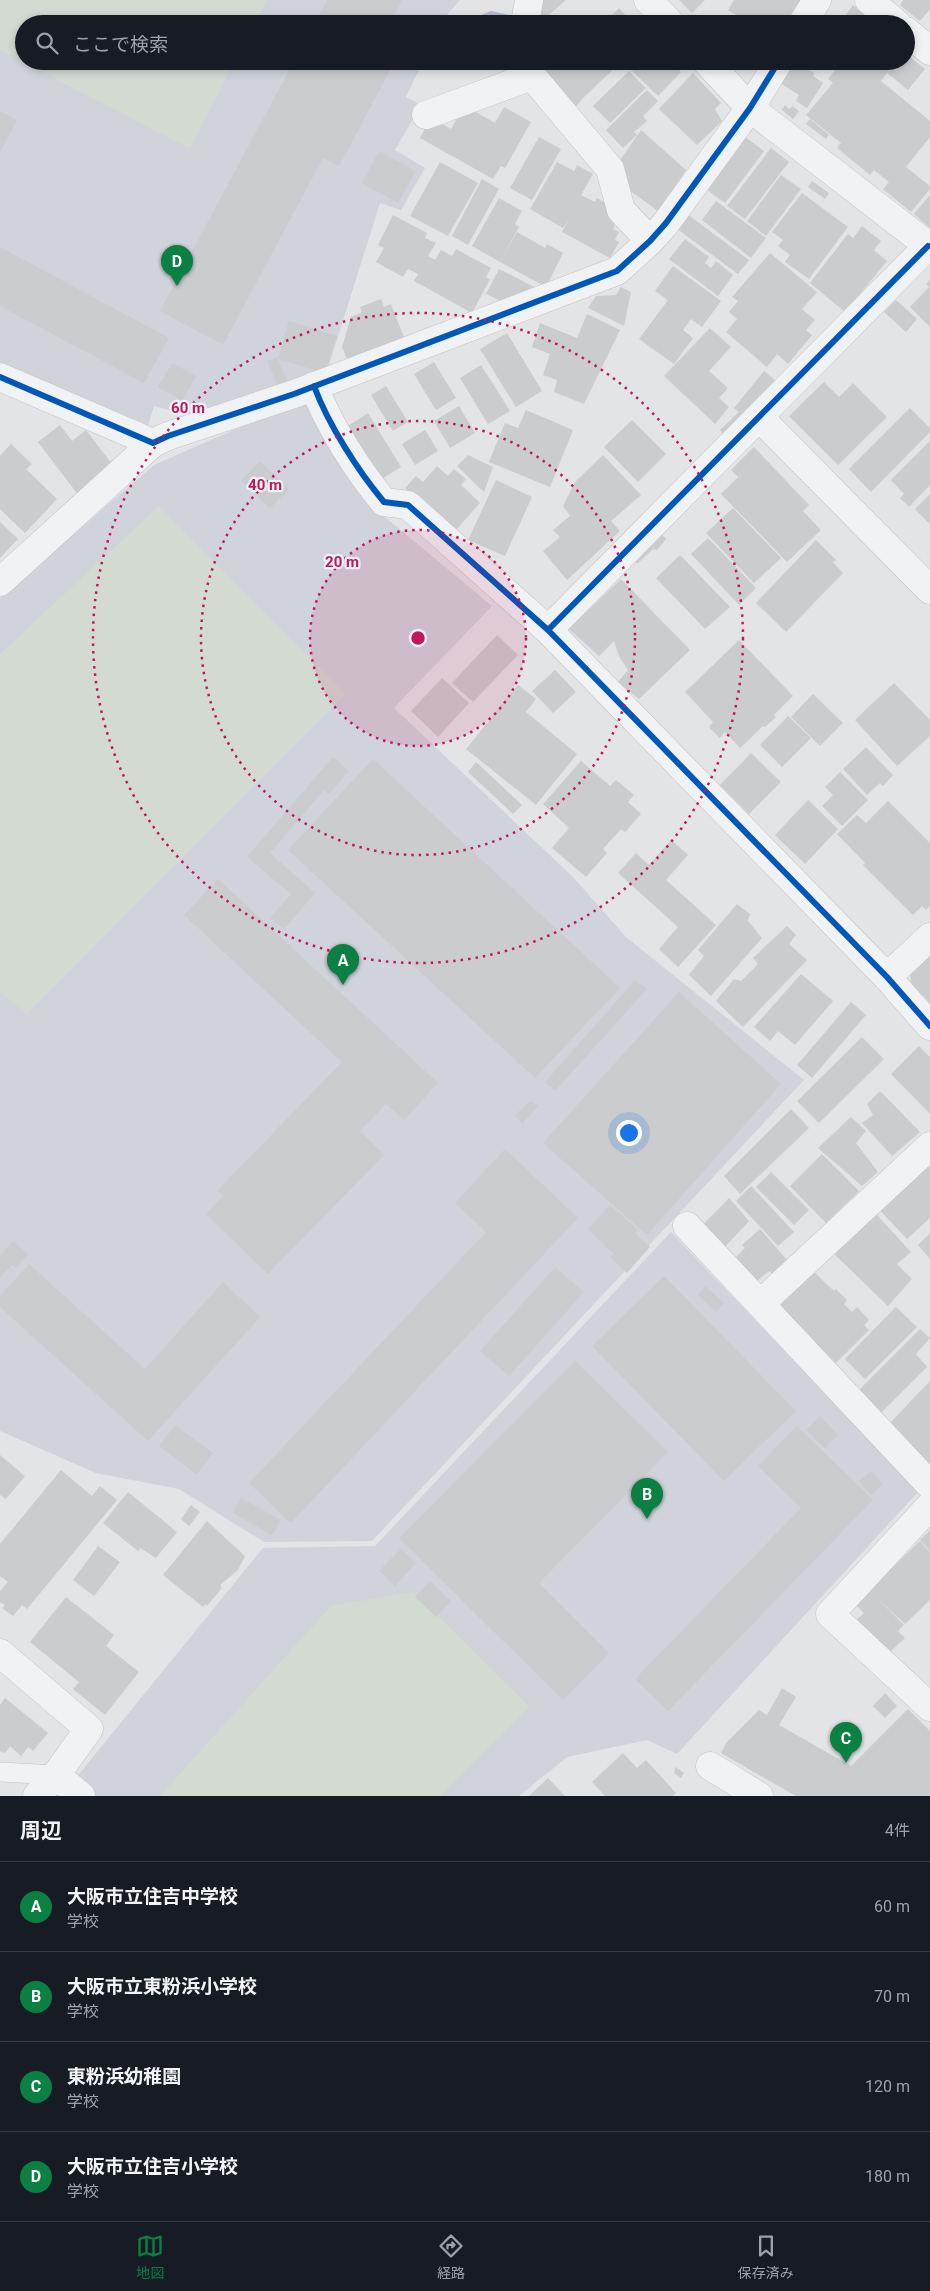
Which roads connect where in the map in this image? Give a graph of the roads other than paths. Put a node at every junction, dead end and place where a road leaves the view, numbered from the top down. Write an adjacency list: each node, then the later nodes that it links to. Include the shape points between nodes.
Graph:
1 (529, 0): 5 (street)
2 (648, 0): 6 (street)
3 (817, 0): 7 (street)
4 (869, 0): 8 (street)
5 (526, 15)
6 (662, 15)
7 (808, 15)
8 (887, 15)
9 (915, 38): 10 (street)
10 (930, 50)
11 (528, 70): 16 (street)
12 (531, 70): 17 (street, via 610,169 621,210)
13 (714, 70): 15 (street)
14 (773, 70): 15 (street)
15 (750, 108): 17 (street); 18 (street)
16 (426, 115)
17 (650, 242): 20 (street, via 617,271)
18 (929, 246): 21 (street)
19 (0, 377): 22 (street)
20 (314, 386): 22 (street); 25 (street, via 322,408 384,502 408,505)
21 (759, 417): 24 (street); 25 (street)
22 (153, 443): 23 (street)
23 (0, 582)
24 (930, 590)
25 (548, 630): 27 (street)
26 (930, 937): 27 (street)
27 (887, 977): 28 (street)
28 (930, 1026)
29 (930, 1146): 31 (street)
30 (687, 1226): 31 (street)
31 (760, 1304): 32 (street)
32 (930, 1485)
33 (930, 1506): 35 (street, via 830,1614)
34 (0, 1653): 38 (street, via 89,1729)
35 (930, 1707)
36 (710, 1766): 41 (street)
37 (0, 1772): 38 (lane)
38 (56, 1775): 39 (street); 40 (street)
39 (37, 1796)
40 (81, 1796)
41 (759, 1796)

